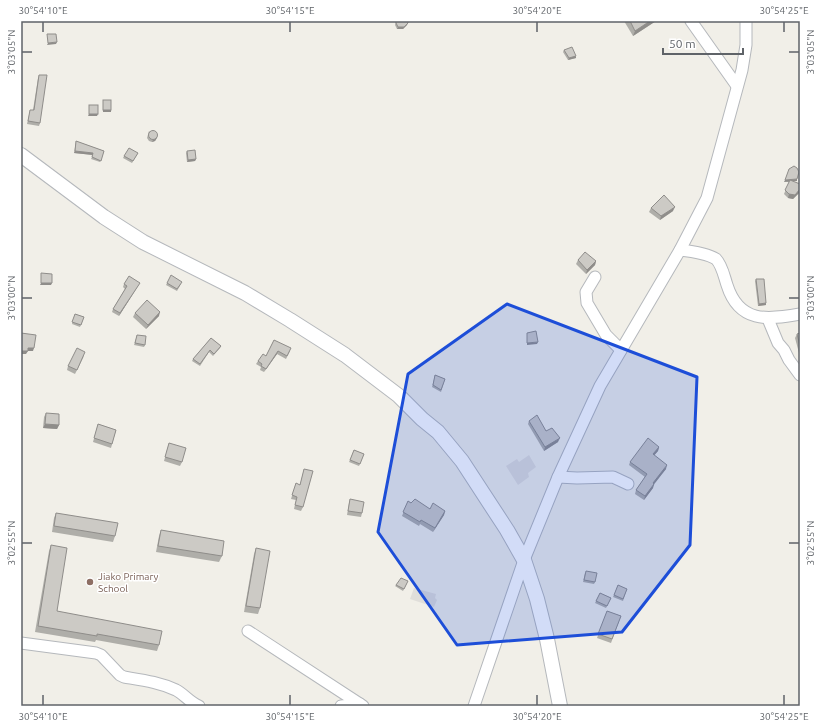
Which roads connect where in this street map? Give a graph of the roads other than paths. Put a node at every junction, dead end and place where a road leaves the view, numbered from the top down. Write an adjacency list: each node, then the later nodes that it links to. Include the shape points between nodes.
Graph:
1 (691, 21): 3 (street)
2 (746, 21): 3 (street, via 746,46)
3 (737, 86): 5 (street, via 707,198)
4 (21, 155): 13 (street, via 104,217 143,242 244,293 290,320 345,355 399,396 438,432 462,462)
5 (680, 250): 8 (street, via 714,258 719,262 730,294 741,309); 9 (street)
6 (595, 277): 9 (street, via 586,292 586,297 606,335)
7 (800, 314): 8 (street)
8 (768, 319): 10 (street, via 778,343)
9 (622, 350): 11 (street, via 600,386)
10 (800, 375)
11 (558, 476): 12 (street, via 613,477); 13 (street)
12 (628, 484)
13 (524, 560): 19 (street); 20 (street, via 538,599)
14 (248, 631): 17 (street)
15 (21, 644): 16 (street, via 102,655 120,675 169,687 178,691)
16 (194, 705)
17 (362, 705): 18 (street)
18 (341, 706)
19 (474, 706)
20 (560, 706)

